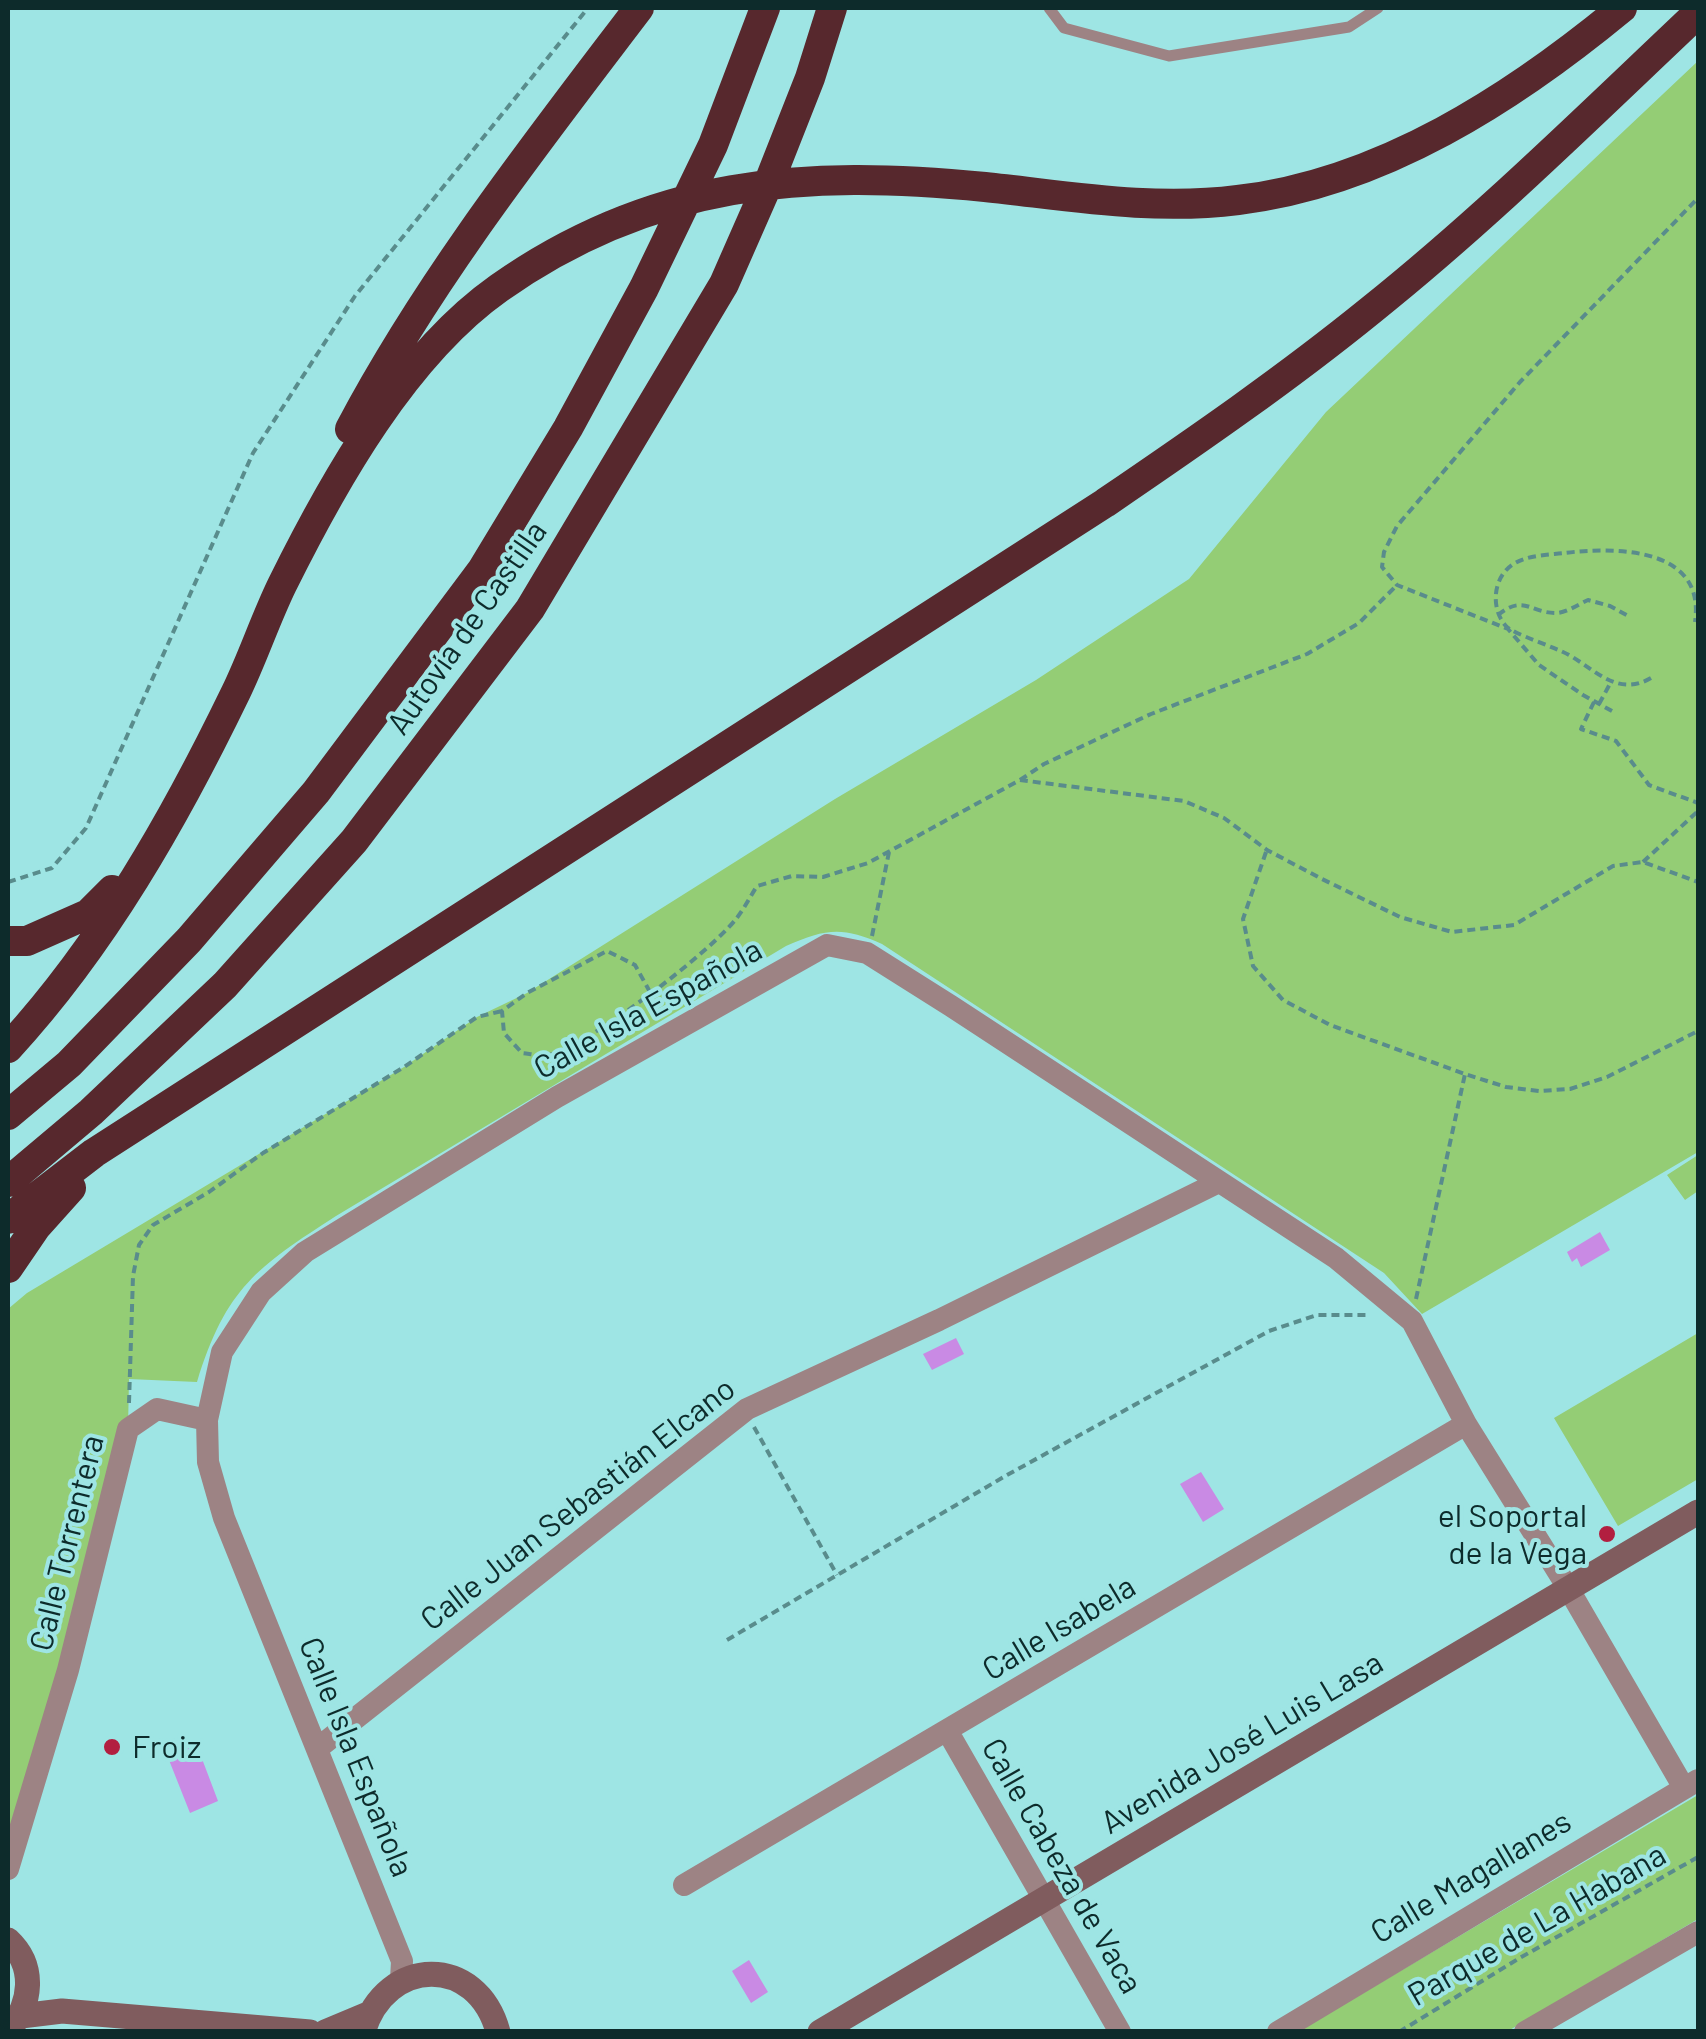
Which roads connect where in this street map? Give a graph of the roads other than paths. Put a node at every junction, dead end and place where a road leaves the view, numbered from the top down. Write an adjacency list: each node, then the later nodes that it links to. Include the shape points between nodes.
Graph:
1 (640, 8): 8 (highway, via 388,358 322,484)
2 (766, 8): 13 (highway, Autovía de Castilla, via 713,145 644,288 482,570 316,792 188,940 69,1064)
3 (832, 8): 14 (highway, Autovía de Castilla, via 810,78 724,284 530,610 354,841 225,985)
4 (1049, 8): 5 (lane, via 1064,28 1169,56 1349,26)
5 (1378, 8)
6 (1622, 8): 8 (highway, via 1461,121 1374,162 1273,194 1164,205 906,180 797,182 703,194 597,230 496,290 424,355 370,430)
7 (1698, 13): 12 (highway, via 1463,232 1236,412)
8 (281, 586): 9 (highway, via 239,687)
9 (155, 845): 10 (highway, via 88,914 27,941); 11 (highway, via 86,950)
10 (8, 941)
11 (8, 1048)
12 (187, 1093): 16 (highway); 17 (highway, via 78,1181)
13 (8, 1115)
14 (8, 1182)
15 (1220, 1182): 18 (street, Calle Isla Española, via 866,952 827,946 557,1097 304,1252 262,1292 222,1352); 19 (street, via 1336,1258 1412,1321); 23 (street, Calle Juan Sebastián Elcano, via 747,1409)
16 (8, 1219)
17 (8, 1268)
18 (207, 1420): 23 (street, Calle Isla Española, via 208,1462 224,1518); 25 (street, Calle Torrentera, via 157,1409 128,1428 68,1670)
19 (1466, 1424): 21 (street); 22 (street, Calle Isabela)
20 (1698, 1512): 21 (street, Avenida José Luis Lasa)
21 (1568, 1588): 24 (street); 27 (street, Avenida José Luis Lasa)
22 (948, 1732): 26 (street, Calle Isabela); 27 (street, Calle Cabeza de Vaca)
23 (318, 1748): 30 (street, Calle Isla Española)
24 (1691, 1784): 38 (street, Calle Magallanes)
25 (8, 1869)
26 (684, 1885)
27 (1042, 1898): 36 (street, Avenida José Luis Lasa); 37 (street, Calle Cabeza de Vaca)
28 (1698, 1932): 39 (street)
29 (8, 1940): 31 (street, via 28,1975)
30 (407, 1972): 32 (street); 35 (street, via 472,1986 494,2014)
31 (19, 2012): 33 (street)
32 (366, 2022): 34 (street)
33 (310, 2032)
34 (325, 2032)
35 (498, 2032)
36 (820, 2032)
37 (1120, 2032)
38 (1278, 2032)
39 (1525, 2032)

